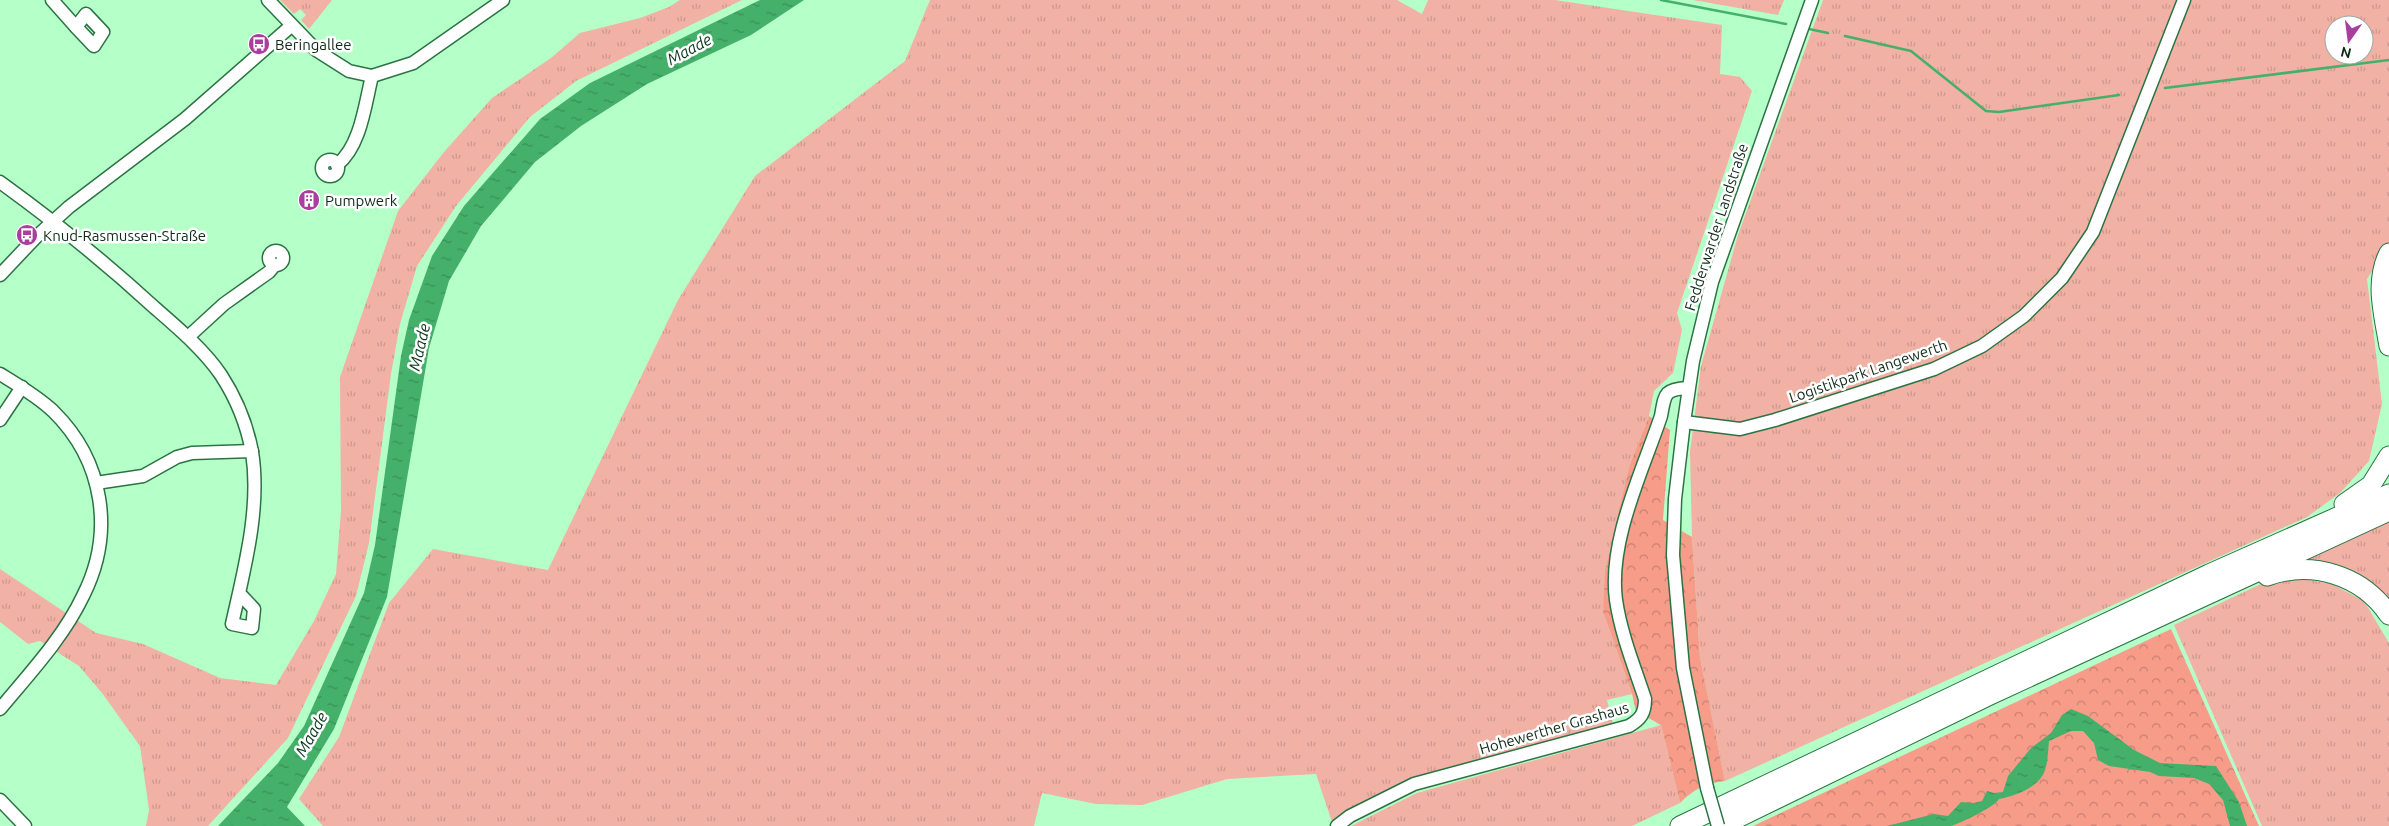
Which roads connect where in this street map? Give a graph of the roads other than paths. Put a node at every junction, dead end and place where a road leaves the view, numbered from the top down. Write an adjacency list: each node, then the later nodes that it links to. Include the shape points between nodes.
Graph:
1 (52, 0): 7 (street)
2 (268, 0): 6 (street)
3 (503, 0): 8 (street, via 413,63)
4 (1812, 0): 19 (street, Fedderwarder Landstraße, via 1714,274)
5 (2184, 0): 21 (street, Logistikpark Langewerth, via 2093,232 2062,278 2024,316 1982,346 1934,368 1775,420 1740,429)
6 (291, 26): 8 (street, via 316,50 349,71); 11 (street, via 185,119)
7 (76, 27)
8 (372, 76): 9 (street, via 359,128 345,158)
9 (337, 165)
10 (0, 182): 11 (street)
11 (54, 221): 14 (street); 15 (street)
12 (2389, 253): 16 (highway, via 2380,287)
13 (274, 266): 15 (street, via 224,304)
14 (0, 275)
15 (188, 338): 22 (street, via 220,374 232,394)
16 (2389, 346)
17 (0, 374): 18 (street)
18 (22, 387): 20 (street); 24 (street, via 52,410 71,432 89,460)
19 (1688, 388): 21 (street, Fedderwarder Landstraße); 34 (street, Hohewerther Grashaus, via 1673,389 1664,398 1631,504 1617,564 1616,598 1620,624 1644,699 1645,710 1640,720 1629,726 1414,784 1350,816)
20 (0, 420)
21 (1684, 422): 36 (street, Fedderwarder Landstraße, bridge, via 1673,555 1684,668 1707,788)
22 (252, 451): 24 (street, via 192,453 177,457 143,476); 29 (street, via 253,508)
23 (2389, 456): 27 (highway, via 2371,485 2361,493 2338,508 2286,532)
24 (96, 482): 31 (street, via 101,515 100,544 91,579 75,611)
25 (2389, 494): 27 (highway)
26 (2389, 511): 28 (highway)
27 (2278, 543): 35 (highway)
28 (2219, 589): 30 (highway, via 2239,588 2281,571 2314,569 2355,582 2375,597); 36 (highway, via 1990,694)
29 (239, 593)
30 (2389, 615)
31 (0, 709)
32 (0, 800): 33 (street)
33 (25, 826)
34 (1337, 826)
35 (1680, 826)
36 (1719, 826)

